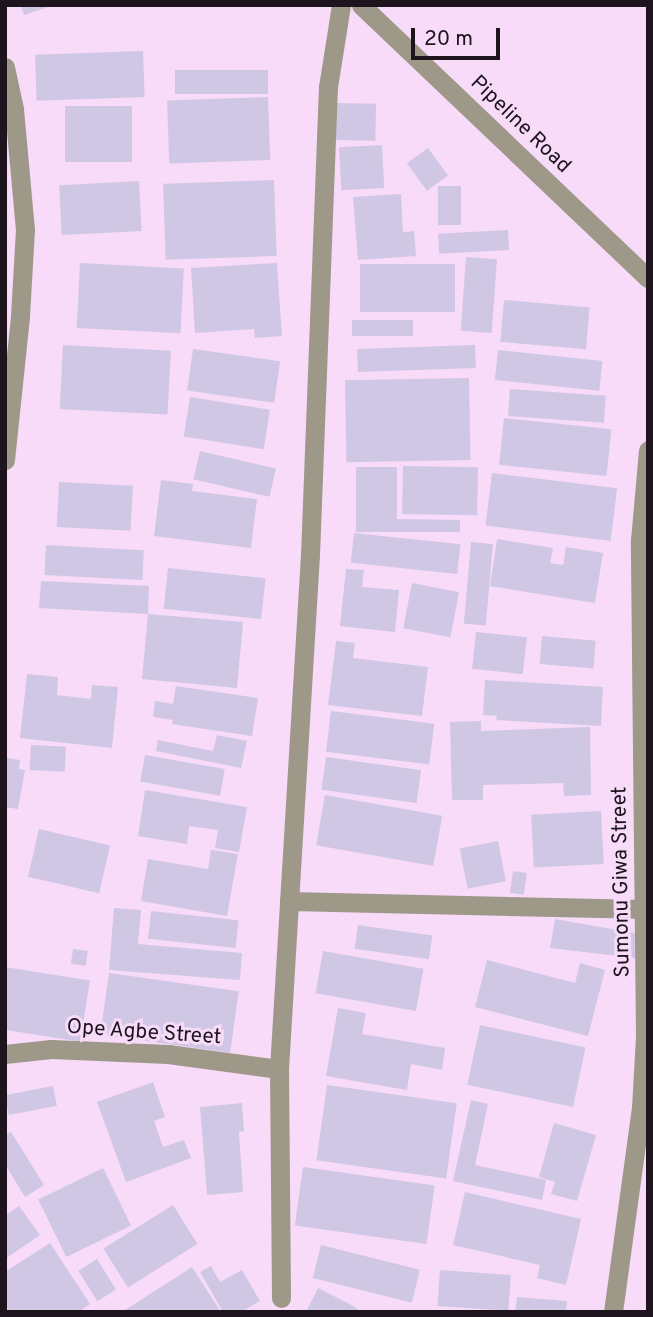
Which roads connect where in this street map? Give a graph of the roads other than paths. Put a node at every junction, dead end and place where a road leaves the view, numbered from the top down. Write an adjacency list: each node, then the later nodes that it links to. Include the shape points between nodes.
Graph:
1 (341, 5): 7 (street, via 328,87 310,542)
2 (361, 5): 4 (street, Pipeline Road)
3 (5, 67): 6 (street, via 14,110 25,229)
4 (648, 278)
5 (648, 450): 8 (street, Sumonu Giwa Street, via 640,540)
6 (5, 460)
7 (289, 901): 8 (street); 10 (street)
8 (645, 909): 12 (street, Sumonu Giwa Street, via 641,1108)
9 (5, 1054): 10 (street, Ope Agbe Street, via 51,1049 168,1054)
10 (279, 1069): 11 (street)
11 (281, 1298)
12 (613, 1312)

